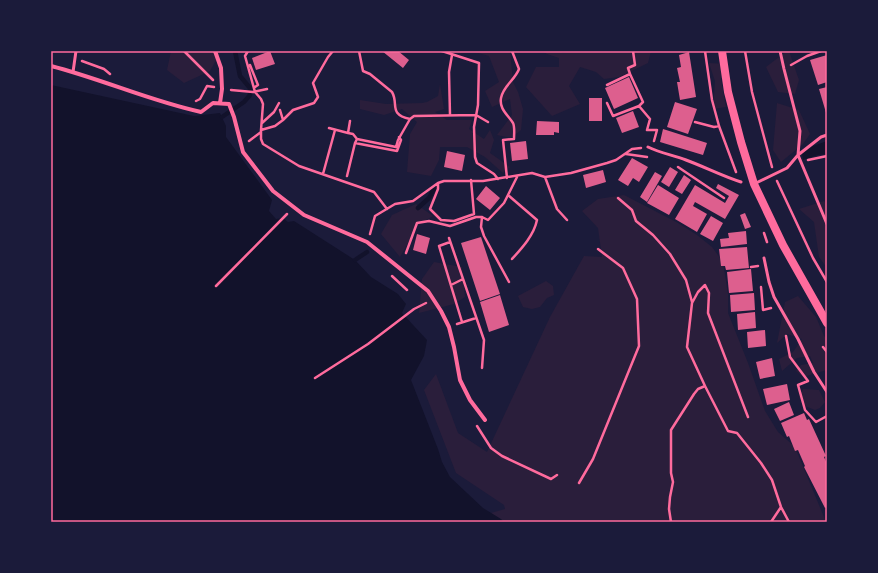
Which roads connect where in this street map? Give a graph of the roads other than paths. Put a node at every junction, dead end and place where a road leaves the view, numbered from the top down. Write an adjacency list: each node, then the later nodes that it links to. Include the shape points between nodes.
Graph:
1 (76, 51): 6 (lane)
2 (215, 51): 7 (street, via 221,68)
3 (722, 51): 12 (main road, via 728,92)
4 (780, 51): 10 (lane, via 800,131)
5 (51, 66): 6 (street)
6 (73, 72): 7 (street, via 129,92 201,112 214,103)
7 (220, 103): 17 (street, via 229,104 243,152 273,191 304,215 367,242 428,291 449,327 460,380 470,400)
8 (827, 135): 10 (lane)
9 (648, 147): 11 (lane)
10 (798, 155): 12 (lane, via 787,168); 13 (lane)
11 (741, 182)
12 (754, 184): 15 (main road, via 783,245)
13 (827, 224)
14 (764, 258): 16 (lane, via 774,297)
15 (827, 322)
16 (827, 392)
17 (486, 420)

